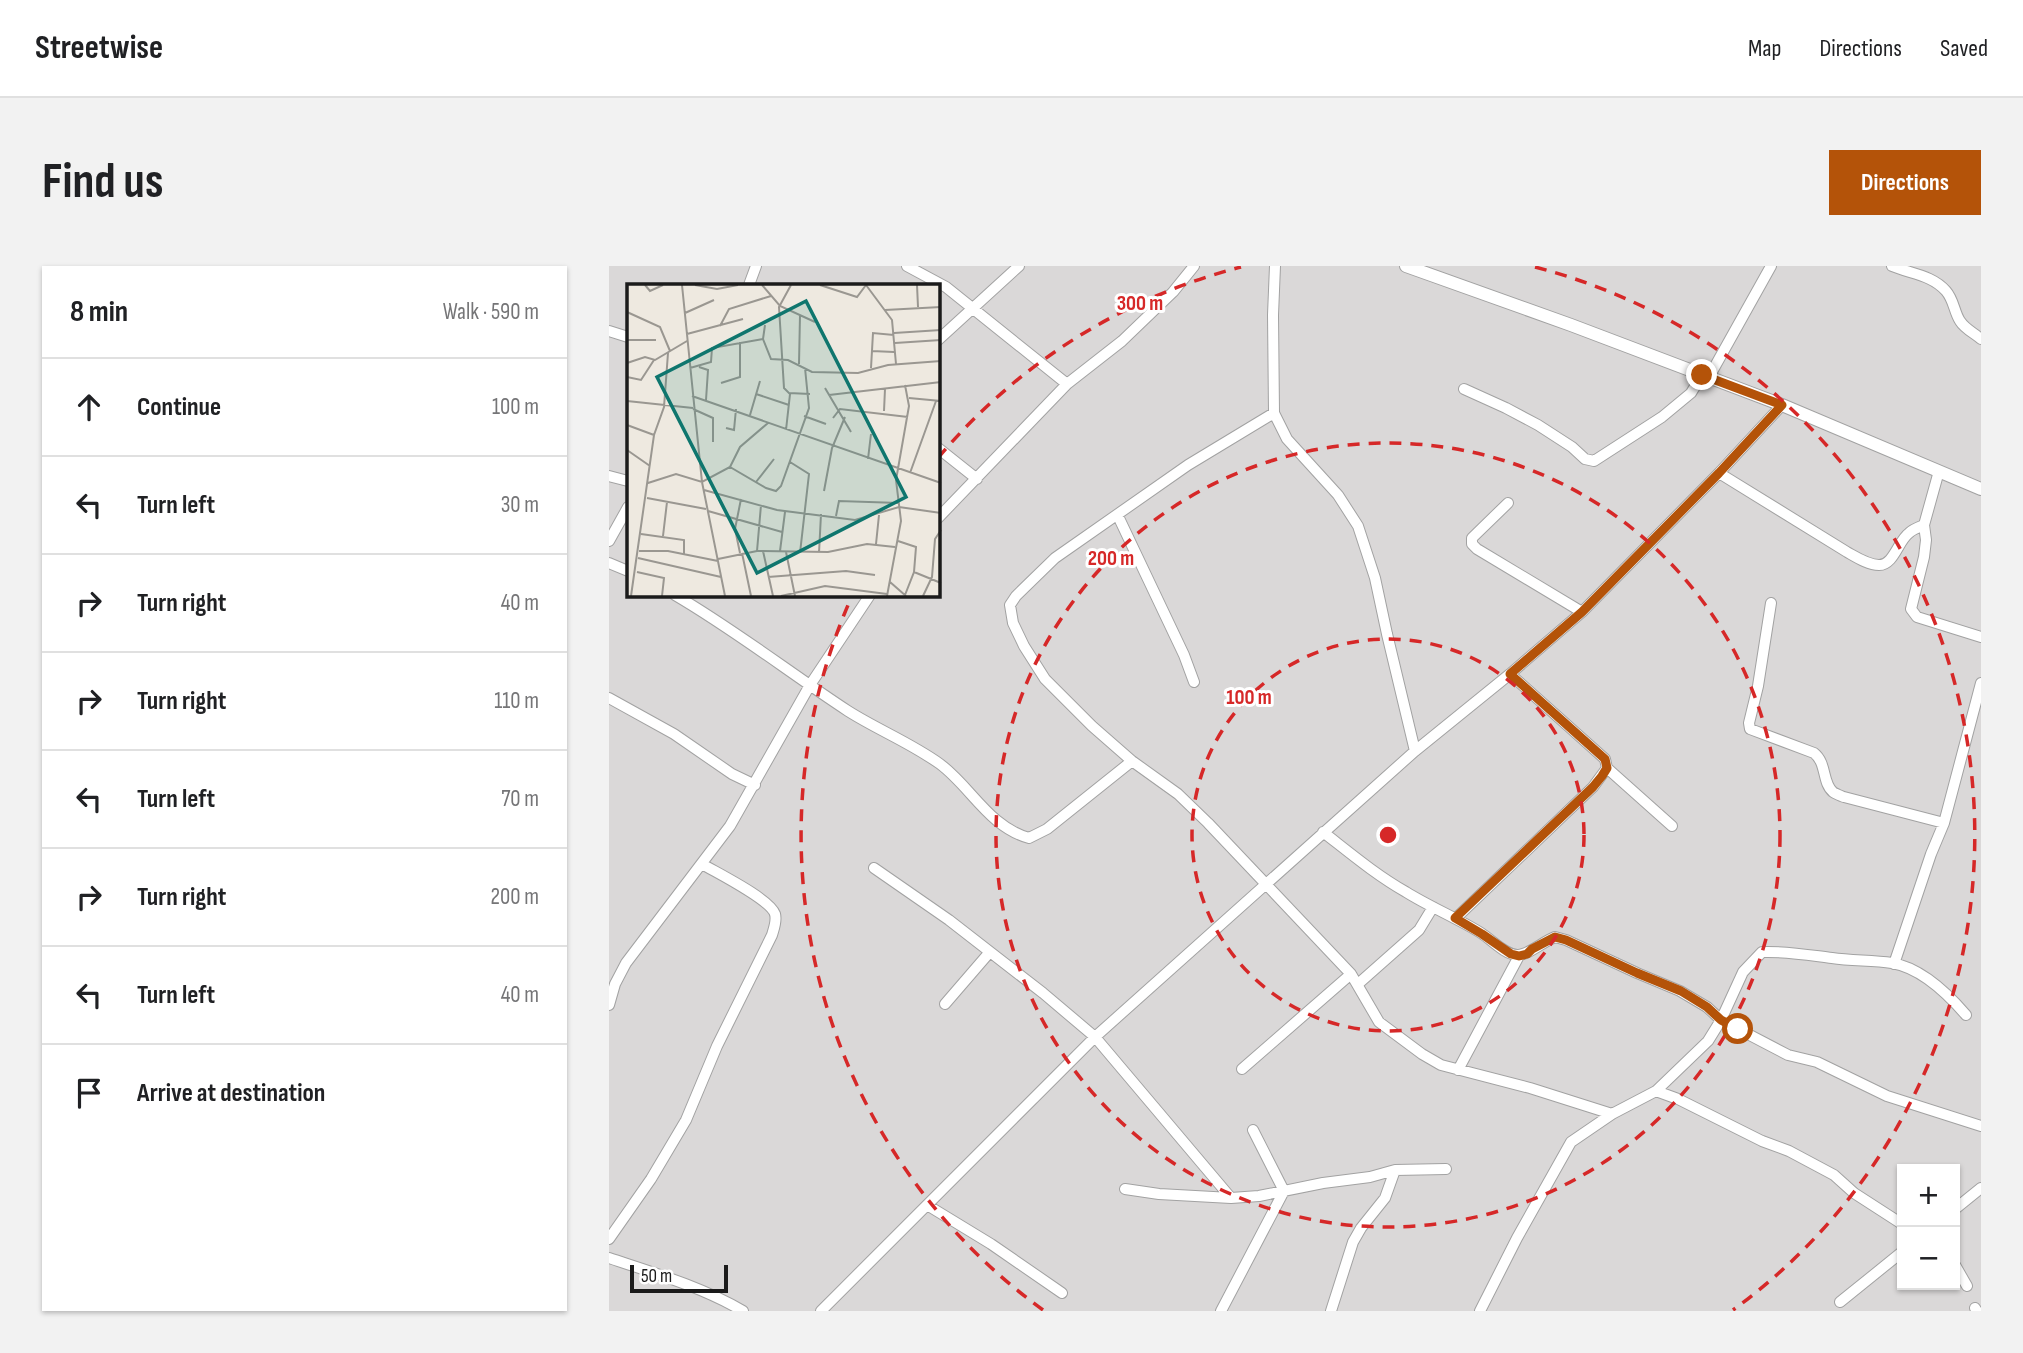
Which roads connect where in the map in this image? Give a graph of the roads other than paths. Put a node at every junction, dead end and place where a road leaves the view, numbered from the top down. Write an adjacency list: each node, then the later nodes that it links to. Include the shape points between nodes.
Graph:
1 (756, 266): 9 (street)
2 (907, 266): 11 (street)
3 (1019, 266): 12 (street)
4 (1194, 266): 18 (street, via 1122,341)
5 (1275, 266): 21 (street)
6 (1406, 266): 17 (street)
7 (1770, 266): 17 (street)
8 (1892, 266): 16 (street, via 1940,285 1952,299 1960,321)
9 (749, 284)
10 (940, 284): 12 (street)
11 (940, 284)
12 (973, 309): 15 (street); 18 (street)
13 (609, 331): 14 (street)
14 (627, 337)
15 (940, 338)
16 (1981, 339)
17 (1705, 376): 19 (street, via 1662,417 1594,461 1538,425); 20 (street)
18 (1067, 384): 26 (street)
19 (1464, 389)
20 (1782, 405): 23 (street); 24 (street)
21 (1273, 413): 32 (street, via 1188,465); 47 (street, via 1287,439 1338,495 1357,526 1375,578)
22 (940, 450): 26 (street)
23 (1939, 471): 28 (street); 33 (street)
24 (1719, 473): 33 (street, via 1866,562 1885,564 1907,534); 40 (street)
25 (609, 476): 27 (street)
26 (977, 479): 31 (street)
27 (627, 481)
28 (1981, 489)
29 (1508, 503): 40 (street, via 1472,538 1472,544)
30 (627, 510): 34 (street)
31 (940, 516)
32 (1118, 516): 43 (street); 48 (street, via 1055,558 1016,596 1010,613 1045,679)
33 (1924, 525): 41 (street, via 1924,557 1913,614)
34 (609, 541)
35 (609, 563): 36 (street)
36 (627, 571)
37 (678, 597): 45 (street)
38 (869, 597): 45 (street)
39 (1771, 603): 51 (street, via 1750,729 1819,757 1833,792)
40 (1582, 612): 42 (street)
41 (1981, 637)
42 (1510, 674): 47 (street); 49 (street, via 1605,759)
43 (1194, 682)
44 (1981, 683): 51 (street)
45 (810, 685): 48 (street, via 944,767 1016,835 1029,838 1047,829); 50 (street)
46 (609, 698): 50 (street)
47 (1415, 751): 53 (street)
48 (1132, 761): 56 (street, via 1178,794)
49 (1607, 768): 52 (street); 58 (street, via 1593,787)
50 (755, 785): 54 (street)
51 (1944, 823): 61 (street)
52 (1672, 825)
53 (1323, 832): 56 (street); 57 (street, via 1370,869)
54 (702, 864): 63 (street, via 626,963); 83 (street, via 765,901 774,911 776,923 686,1120)
55 (874, 868): 59 (street)
56 (1265, 883): 62 (street); 67 (street)
57 (1433, 907): 58 (street); 62 (street, via 1419,930)
58 (1455, 918): 60 (street)
59 (989, 953): 64 (street); 67 (street)
60 (1519, 956): 66 (street, via 1555,937 1566,940 1681,991); 69 (street)
61 (1894, 964): 65 (street, via 1949,995); 66 (street, via 1762,952 1743,972)
62 (1355, 979): 68 (street); 69 (street, via 1379,1022 1422,1054)
63 (609, 1004)
64 (945, 1004)
65 (1966, 1015)
66 (1721, 1020): 70 (street, via 1708,1041); 72 (street, via 1788,1055 1817,1062 1887,1096)
67 (1095, 1037): 79 (street); 80 (street)
68 (1242, 1069)
69 (1458, 1070): 71 (street)
70 (1655, 1091): 71 (street); 82 (street, via 1834,1175)
71 (1612, 1114): 94 (street, via 1571,1142)
72 (1981, 1126)
73 (1253, 1130): 78 (street)
74 (1446, 1169): 75 (street)
75 (1395, 1170): 78 (street); 93 (street, via 1385,1198 1353,1242)
76 (1981, 1188): 81 (street)
77 (1125, 1189): 79 (street)
78 (1284, 1191): 79 (street); 92 (street)
79 (1231, 1198)
80 (927, 1205): 88 (street); 91 (street)
81 (1960, 1205)
82 (1897, 1221)
83 (609, 1239)
84 (1897, 1256): 89 (street)
85 (609, 1258): 90 (street)
86 (1960, 1274): 87 (street)
87 (1967, 1286)
88 (1062, 1293)
89 (1840, 1302)
90 (743, 1311)
91 (821, 1311)
92 (1221, 1311)
93 (1331, 1311)
94 (1480, 1311)

